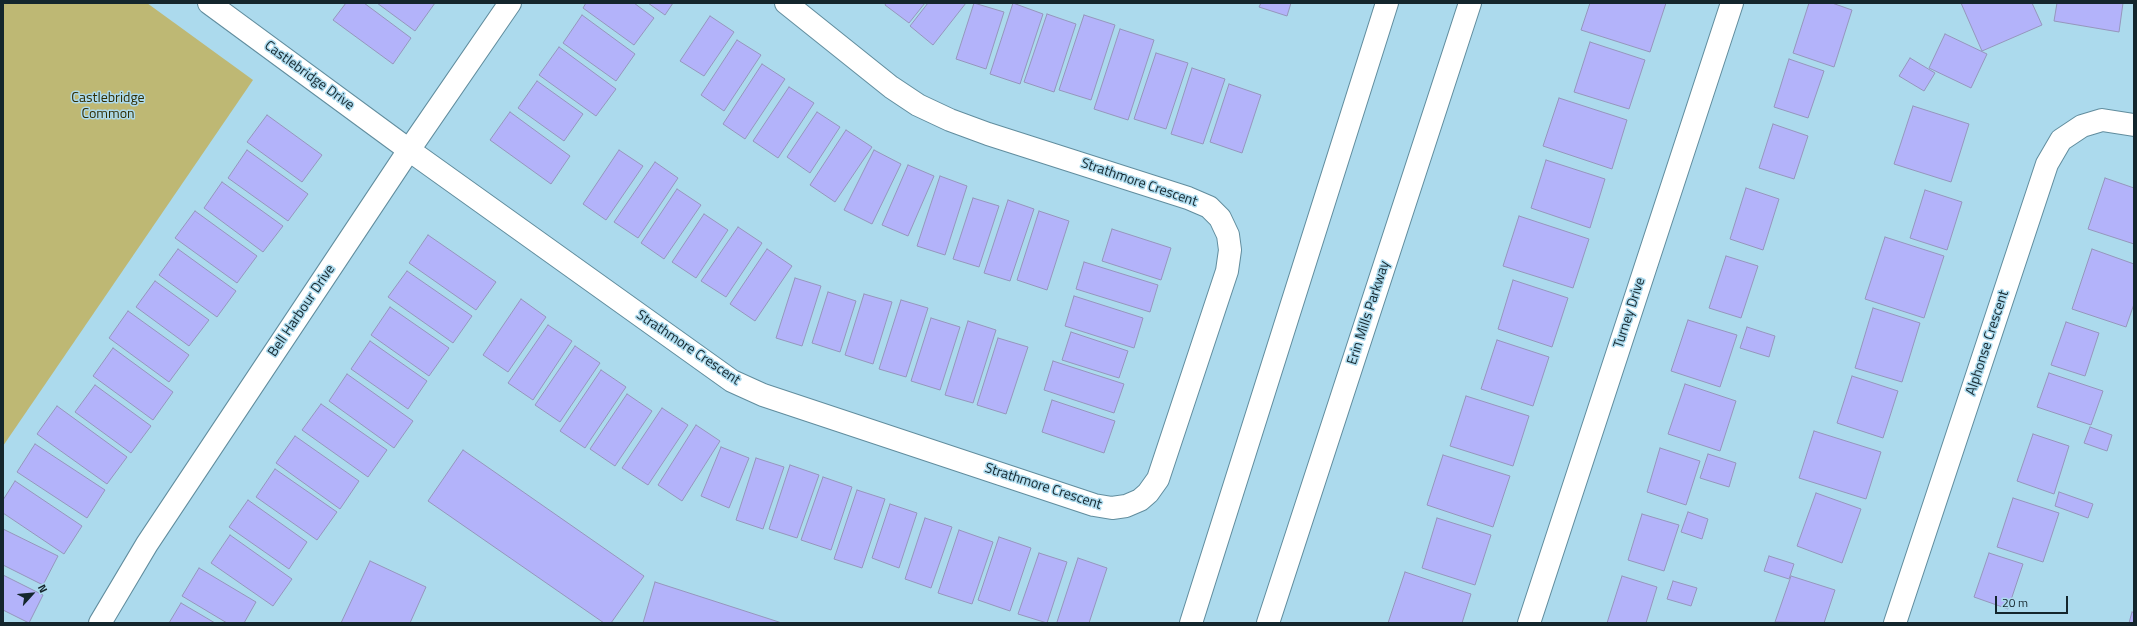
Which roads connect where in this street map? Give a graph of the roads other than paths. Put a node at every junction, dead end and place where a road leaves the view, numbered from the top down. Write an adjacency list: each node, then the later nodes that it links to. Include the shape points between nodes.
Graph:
1 (209, 3): 8 (street, Castlebridge Drive)
2 (510, 3): 8 (street, Bell Harbour Drive)
3 (786, 3): 8 (street, Strathmore Crescent, via 891,87 918,105 988,134 1188,198 1209,207 1220,218 1229,242 1227,272 1158,478 1140,500 1112,508 1094,505 763,395 732,382)
4 (1387, 3): 10 (street)
5 (1470, 3): 11 (street, Erin Mills Parkway)
6 (1732, 3): 12 (street, Turney Drive)
7 (2134, 125): 13 (street, Alphonse Crescent, via 2102,120 2082,126 2061,140 2047,164)
8 (409, 150): 9 (street, Bell Harbour Drive, via 147,544)
9 (100, 623)
10 (1191, 623)
11 (1268, 623)
12 (1529, 623)
13 (1895, 623)

